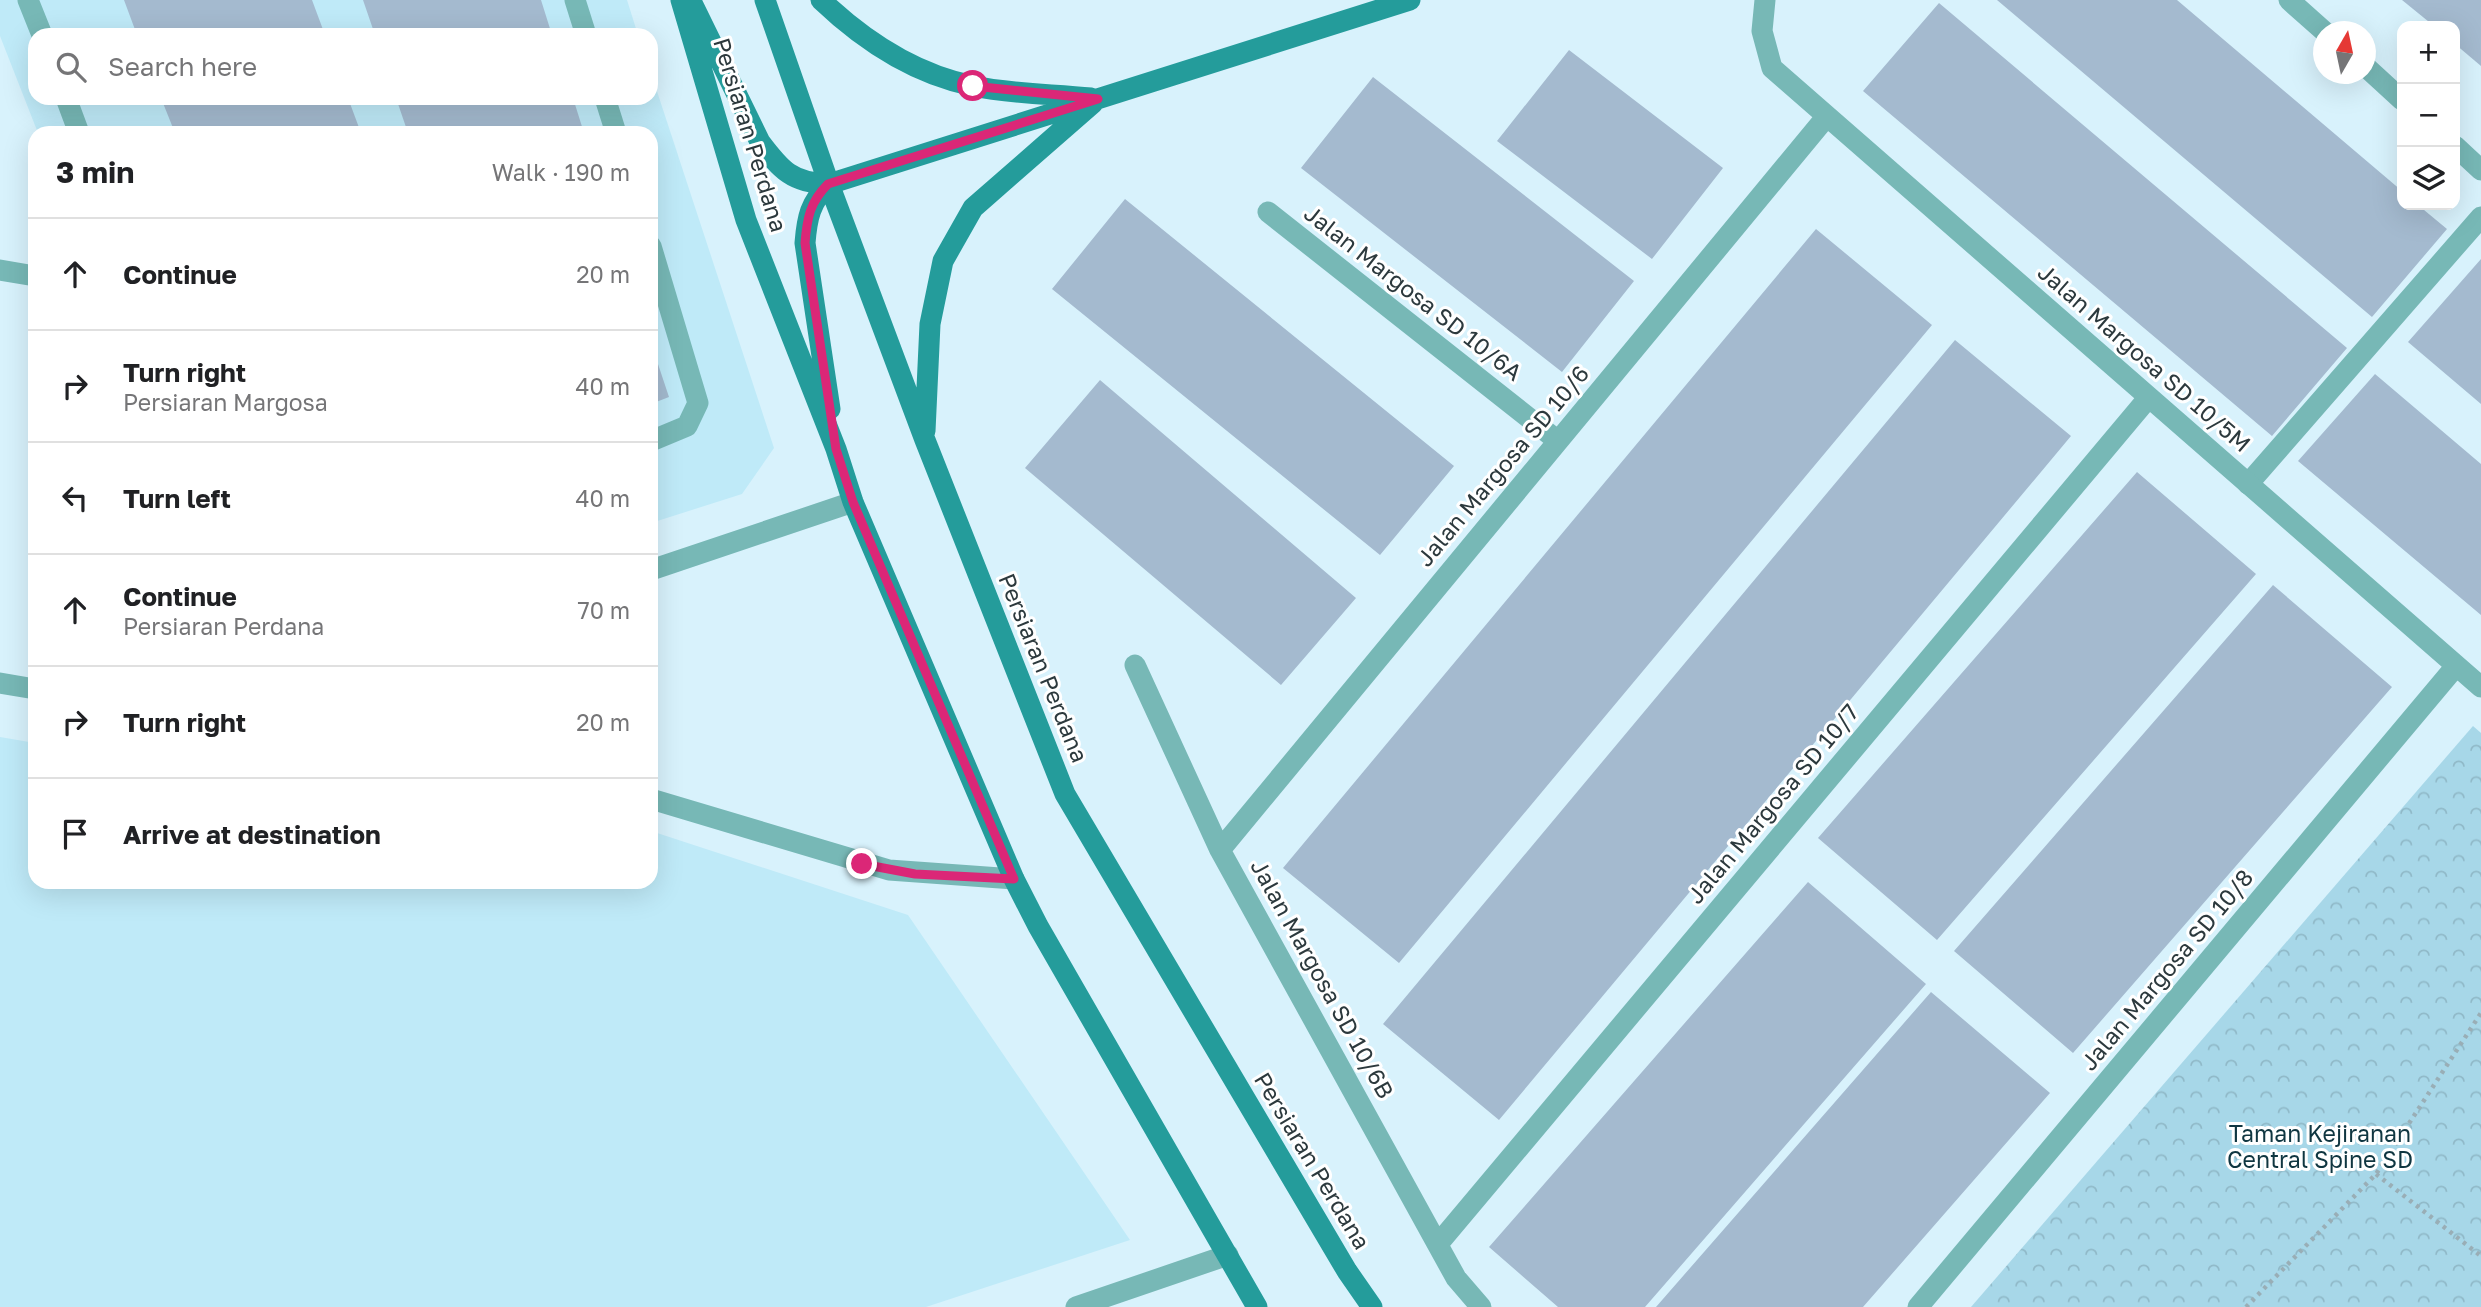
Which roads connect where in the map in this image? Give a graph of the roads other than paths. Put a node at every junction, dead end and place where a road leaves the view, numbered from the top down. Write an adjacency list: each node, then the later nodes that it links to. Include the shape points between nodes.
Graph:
1 (28, 0): 11 (street)
2 (575, 0): 12 (street)
3 (681, 0): 33 (main road, Persiaran Perdana, via 746,220)
4 (691, 0): 23 (main road, via 760,142 775,163 807,183)
5 (765, 0): 23 (main road, Persiaran Perdana)
6 (821, 0): 15 (main road, via 853,30 910,66 973,86)
7 (1410, 0): 15 (main road)
8 (1765, 0): 18 (street, Jalan Margosa SD 10/5M, via 1762,31 1772,68)
9 (2289, 0): 10 (street)
10 (2313, 21)
11 (39, 28)
12 (584, 28)
13 (2376, 77): 14 (street)
14 (2397, 96)
15 (1098, 99): 23 (main road); 31 (main road, via 973,208 943,261 930,324)
16 (69, 105): 19 (street)
17 (607, 105): 20 (street)
18 (1827, 116): 29 (street, Jalan Margosa SD 10/5M); 32 (street, Jalan Margosa SD 10/6)
19 (76, 126)
20 (614, 126)
21 (2456, 147): 22 (street)
22 (2481, 170)
23 (828, 184): 31 (main road, Persiaran Perdana); 33 (main road, via 814,197 805,243)
24 (1268, 212): 32 (street, Jalan Margosa SD 10/6A)
25 (2481, 217): 34 (street)
26 (658, 269): 30 (street, via 698,403 687,426)
27 (0, 270): 28 (street)
28 (28, 275)
29 (2149, 397): 34 (street, Jalan Margosa SD 10/5M); 45 (street, Jalan Margosa SD 10/7)
30 (658, 437)
31 (925, 440): 49 (main road, Persiaran Perdana, via 1065,794)
32 (1558, 441): 43 (street, Jalan Margosa SD 10/6)
33 (836, 449): 35 (main road, Persiaran Perdana)
34 (2248, 484): 38 (street, Jalan Margosa SD 10/5M)
35 (853, 502): 36 (street); 44 (main road, Persiaran Perdana)
36 (658, 568)
37 (1135, 665): 43 (street, Jalan Margosa SD 10/6B)
38 (2456, 666): 40 (street, Jalan Margosa SD 10/5M); 51 (street, Jalan Margosa SD 10/8)
39 (0, 683): 41 (street)
40 (2481, 687)
41 (28, 688)
42 (658, 801): 44 (street, via 889,870)
43 (1220, 850): 45 (street, Jalan Margosa SD 10/6B)
44 (1014, 879): 46 (main road, Persiaran Perdana)
45 (1438, 1244): 50 (street, Jalan Margosa SD 10/6B, via 1456,1278)
46 (1228, 1255): 47 (street); 48 (main road, Persiaran Perdana)
47 (1076, 1307)
48 (1256, 1307)
49 (1372, 1307)
50 (1482, 1307)
51 (1918, 1307)

